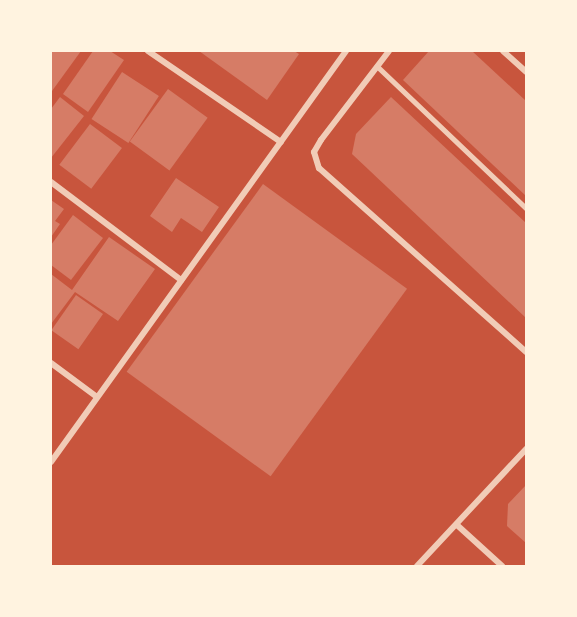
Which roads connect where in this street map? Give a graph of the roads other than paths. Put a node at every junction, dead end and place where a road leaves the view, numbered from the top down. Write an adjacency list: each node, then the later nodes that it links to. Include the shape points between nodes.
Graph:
1 (148, 51): 7 (street)
2 (346, 51): 7 (street)
3 (389, 51): 5 (street)
4 (503, 51): 6 (street)
5 (377, 66): 9 (lane); 11 (street, via 314,152 318,168)
6 (526, 72)
7 (281, 142): 10 (street)
8 (51, 182): 10 (street)
9 (526, 208)
10 (181, 280): 13 (street)
11 (526, 352)
12 (51, 363): 13 (street)
13 (97, 397): 15 (street)
14 (526, 449): 16 (street)
15 (51, 462)
16 (457, 525): 17 (street); 18 (street)
17 (417, 566)
18 (502, 566)

